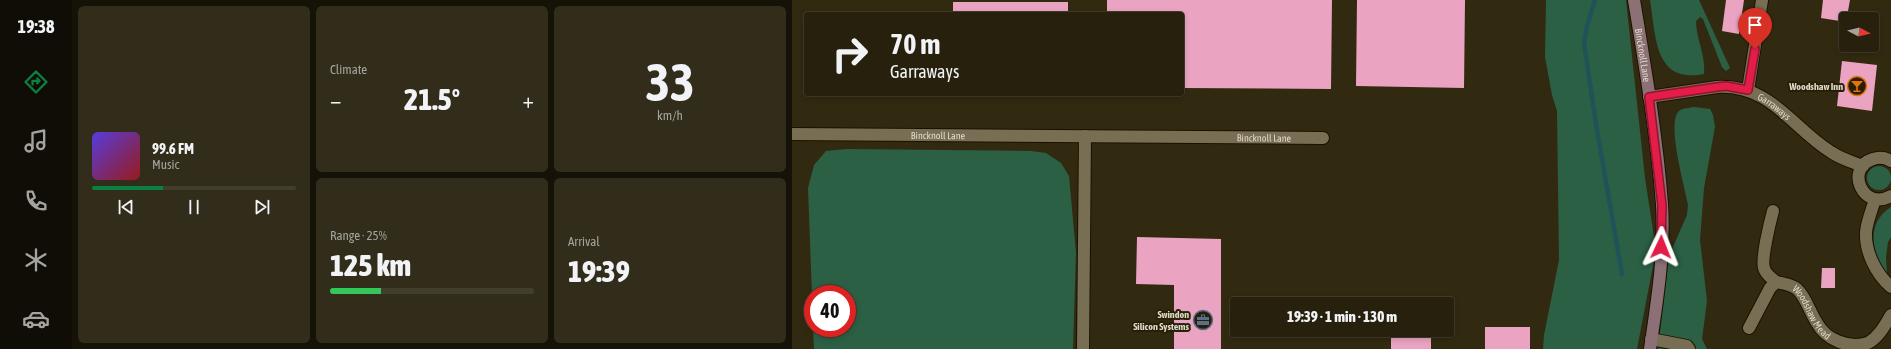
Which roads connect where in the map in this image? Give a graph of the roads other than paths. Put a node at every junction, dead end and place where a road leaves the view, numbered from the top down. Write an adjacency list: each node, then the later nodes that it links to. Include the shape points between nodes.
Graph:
1 (1634, 0): 4 (street, Bincknoll Lane)
2 (1762, 0): 3 (street)
3 (1748, 90): 4 (street, Garraways, via 1726,86); 9 (street, Garraways, via 1769,100 1832,153)
4 (1649, 97): 17 (street, Bincknoll Lane, via 1662,205 1660,260)
5 (792, 134): 6 (street, Bincknoll Lane)
6 (1085, 136): 7 (street, Bincknoll Lane); 19 (street)
7 (1323, 138)
8 (1891, 162): 9 (street, via 1875,158)
9 (1863, 166): 11 (street, via 1858,176 1859,183 1863,192)
10 (1891, 196): 11 (street)
11 (1875, 200): 14 (street, via 1866,233 1867,246 1877,270)
12 (1773, 211): 13 (street, Woodshaw Mead, via 1764,268)
13 (1776, 282): 16 (street, Woodshaw Mead, via 1770,288); 18 (street, Woodshaw Mead, via 1796,289 1804,298 1817,325 1838,344 1848,347)
14 (1891, 287)
15 (1891, 315): 18 (street, Woodshaw Mead)
16 (1749, 328)
17 (1650, 344): 20 (street, via 1687,346)
18 (1869, 346)
19 (1083, 349)
20 (1689, 349)

